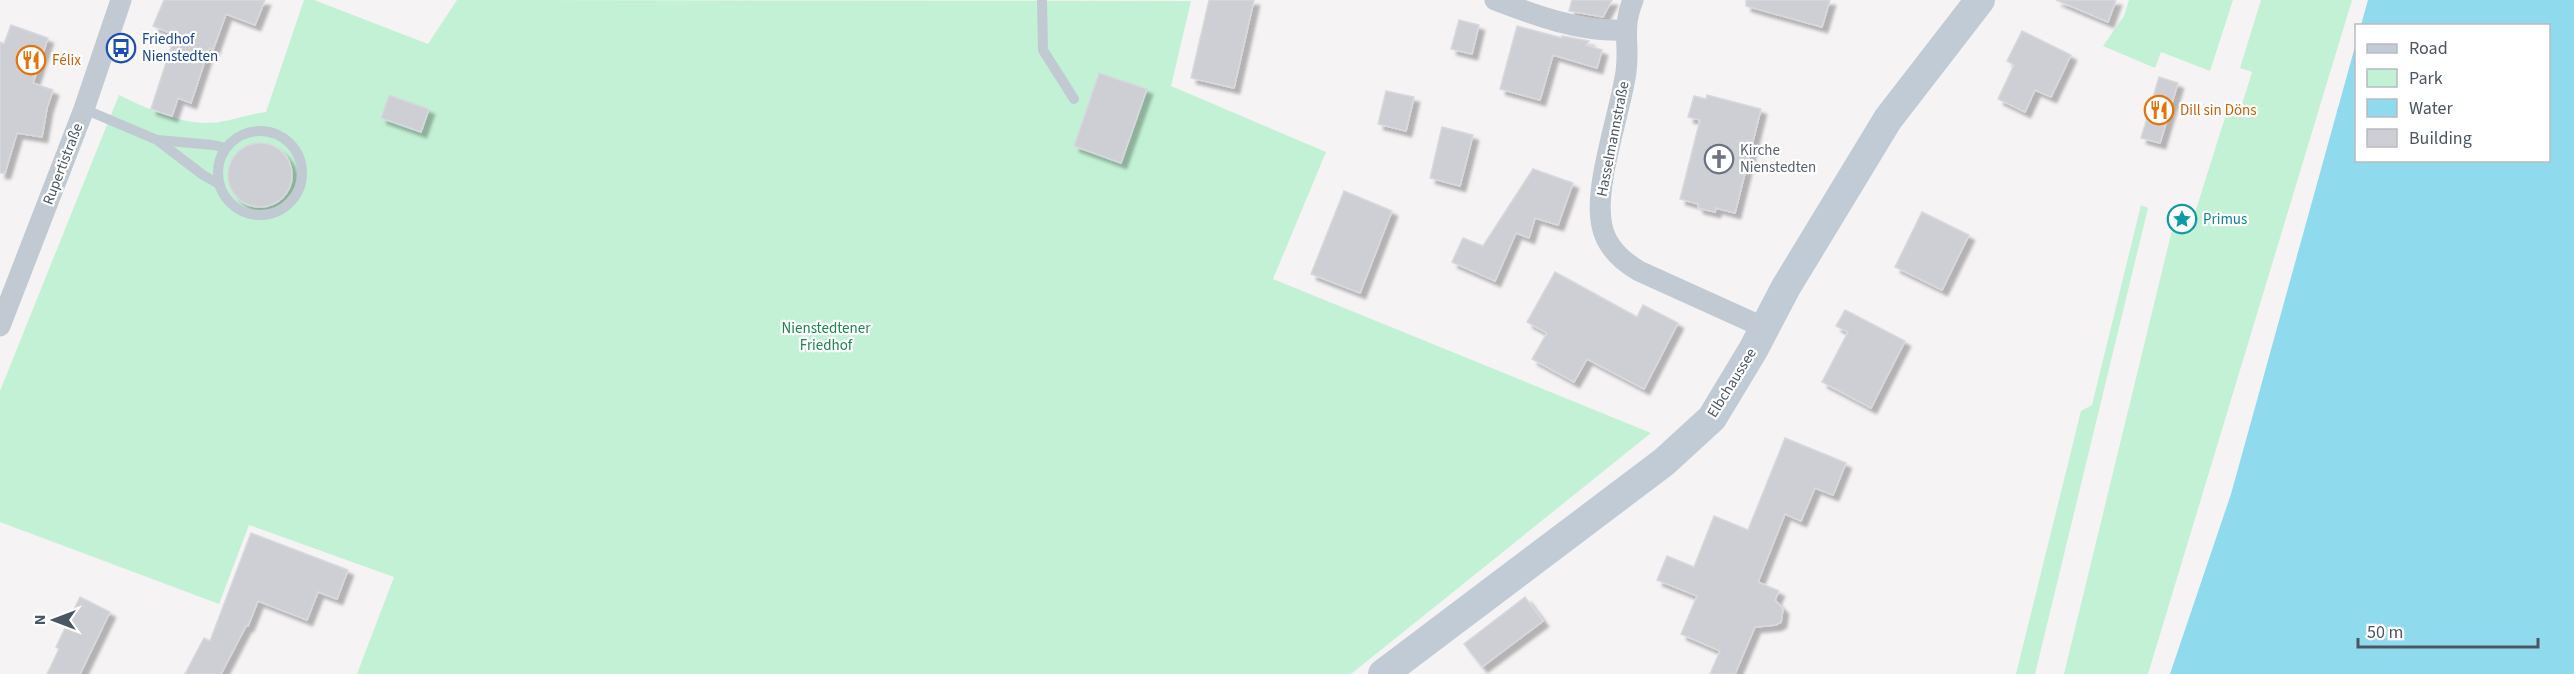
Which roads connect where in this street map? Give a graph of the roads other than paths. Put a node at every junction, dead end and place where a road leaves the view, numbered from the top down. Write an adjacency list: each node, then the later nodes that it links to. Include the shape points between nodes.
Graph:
1 (122, 0): 8 (street, Rupertistraße)
2 (1042, 0): 7 (lane, via 1043,50)
3 (1495, 0): 6 (street, via 1574,26)
4 (1633, 0): 6 (street, Hasselmannstraße)
5 (1980, 0): 13 (main road, Elbchaussee, via 1888,119)
6 (1625, 30): 13 (street, Hasselmannstraße, via 1626,73 1600,203 1604,233 1621,258 1639,271)
7 (1074, 99)
8 (84, 110): 9 (lane); 12 (street, Rupertistraße)
9 (157, 140): 10 (lane); 11 (lane)
10 (226, 148): 11 (lane, via 218,171); 11 (lane, via 255,131 279,134 296,150 303,174 294,200 284,209 257,216 234,207)
11 (219, 184)
12 (0, 326)
13 (1765, 328): 14 (main road, Elbchaussee, via 1721,405 1701,430)
14 (1383, 674)

